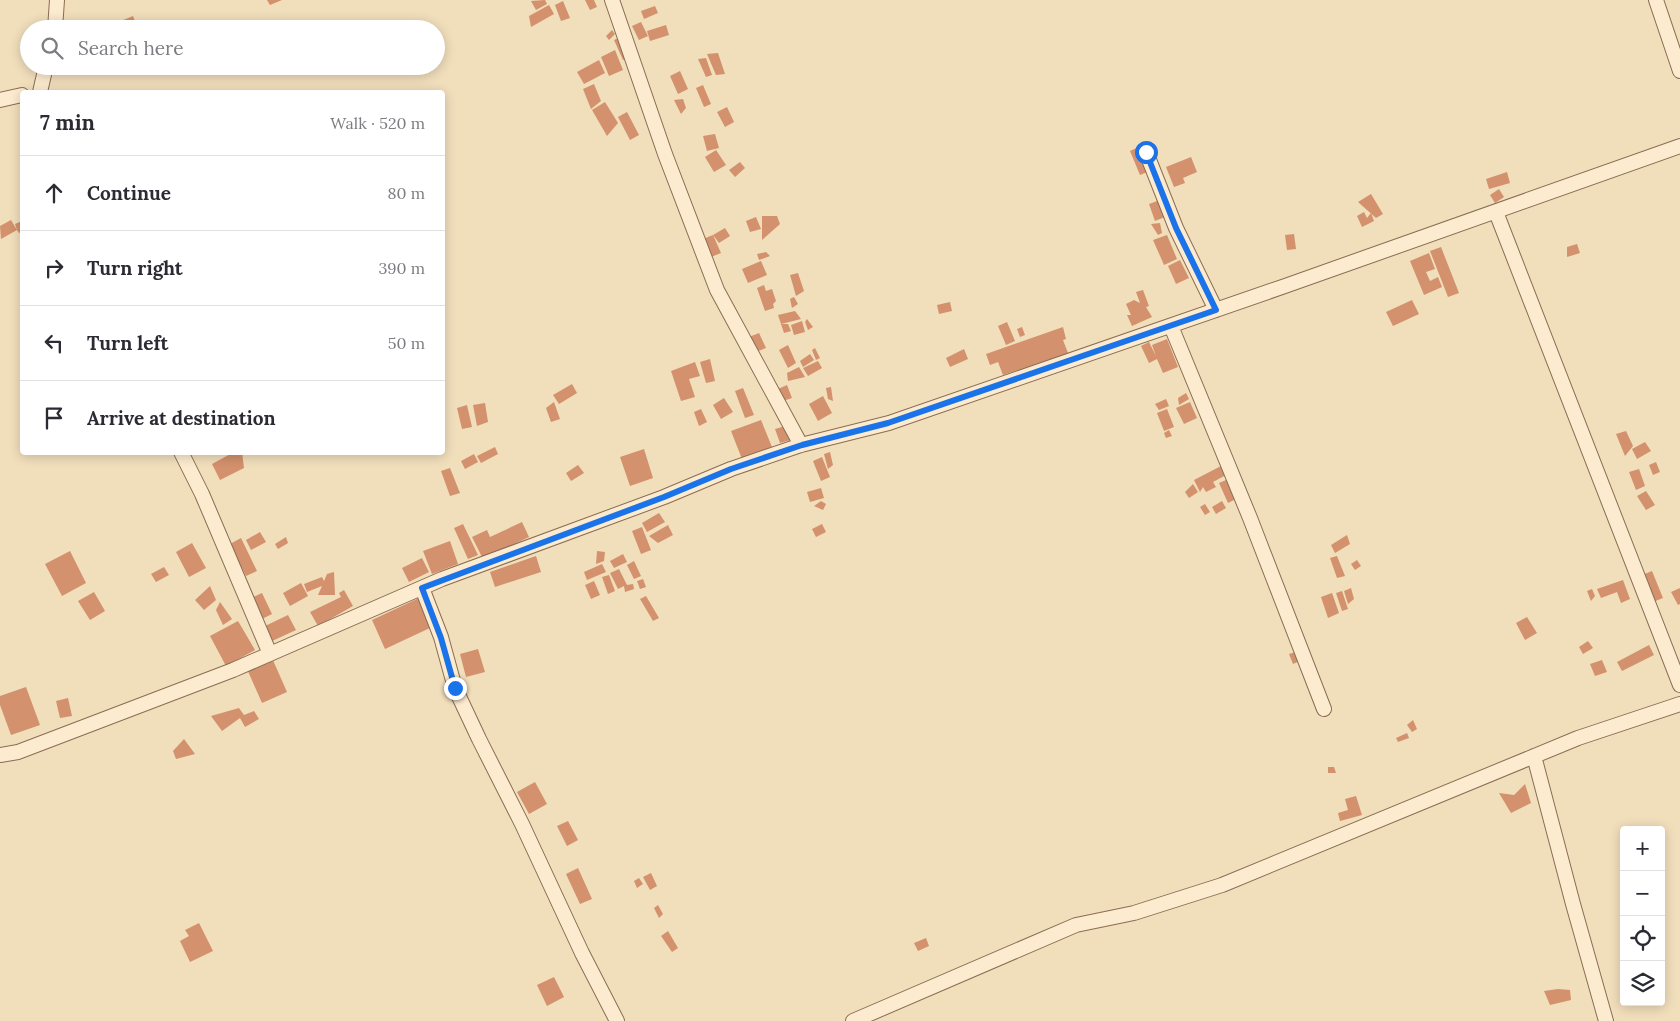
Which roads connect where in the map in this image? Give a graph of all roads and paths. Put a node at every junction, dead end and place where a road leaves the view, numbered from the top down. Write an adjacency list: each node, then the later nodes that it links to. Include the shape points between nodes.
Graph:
1 (57, 0): 4 (street)
2 (612, 0): 15 (street, via 665,154 717,290)
3 (1656, 0): 5 (street)
4 (56, 20)
5 (1680, 71)
6 (43, 75): 7 (street)
7 (38, 90)
8 (20, 95): 9 (street)
9 (0, 100)
10 (1680, 146): 12 (street)
11 (1146, 152): 13 (street, via 1176,228)
12 (1496, 212): 13 (street); 19 (street)
13 (1216, 310): 14 (street)
14 (1171, 326): 15 (street, via 888,423); 21 (street)
15 (802, 445): 17 (street, via 731,469)
16 (182, 455): 18 (street)
17 (422, 588): 18 (street); 24 (street, via 455,688)
18 (270, 654): 22 (street, via 18,752)
19 (1680, 685)
20 (1680, 704): 23 (street)
21 (1324, 708)
22 (0, 755)
23 (1534, 756): 25 (street, via 1222,885 1134,913 1076,925); 26 (street)
24 (617, 1021)
25 (853, 1021)
26 (1606, 1021)

